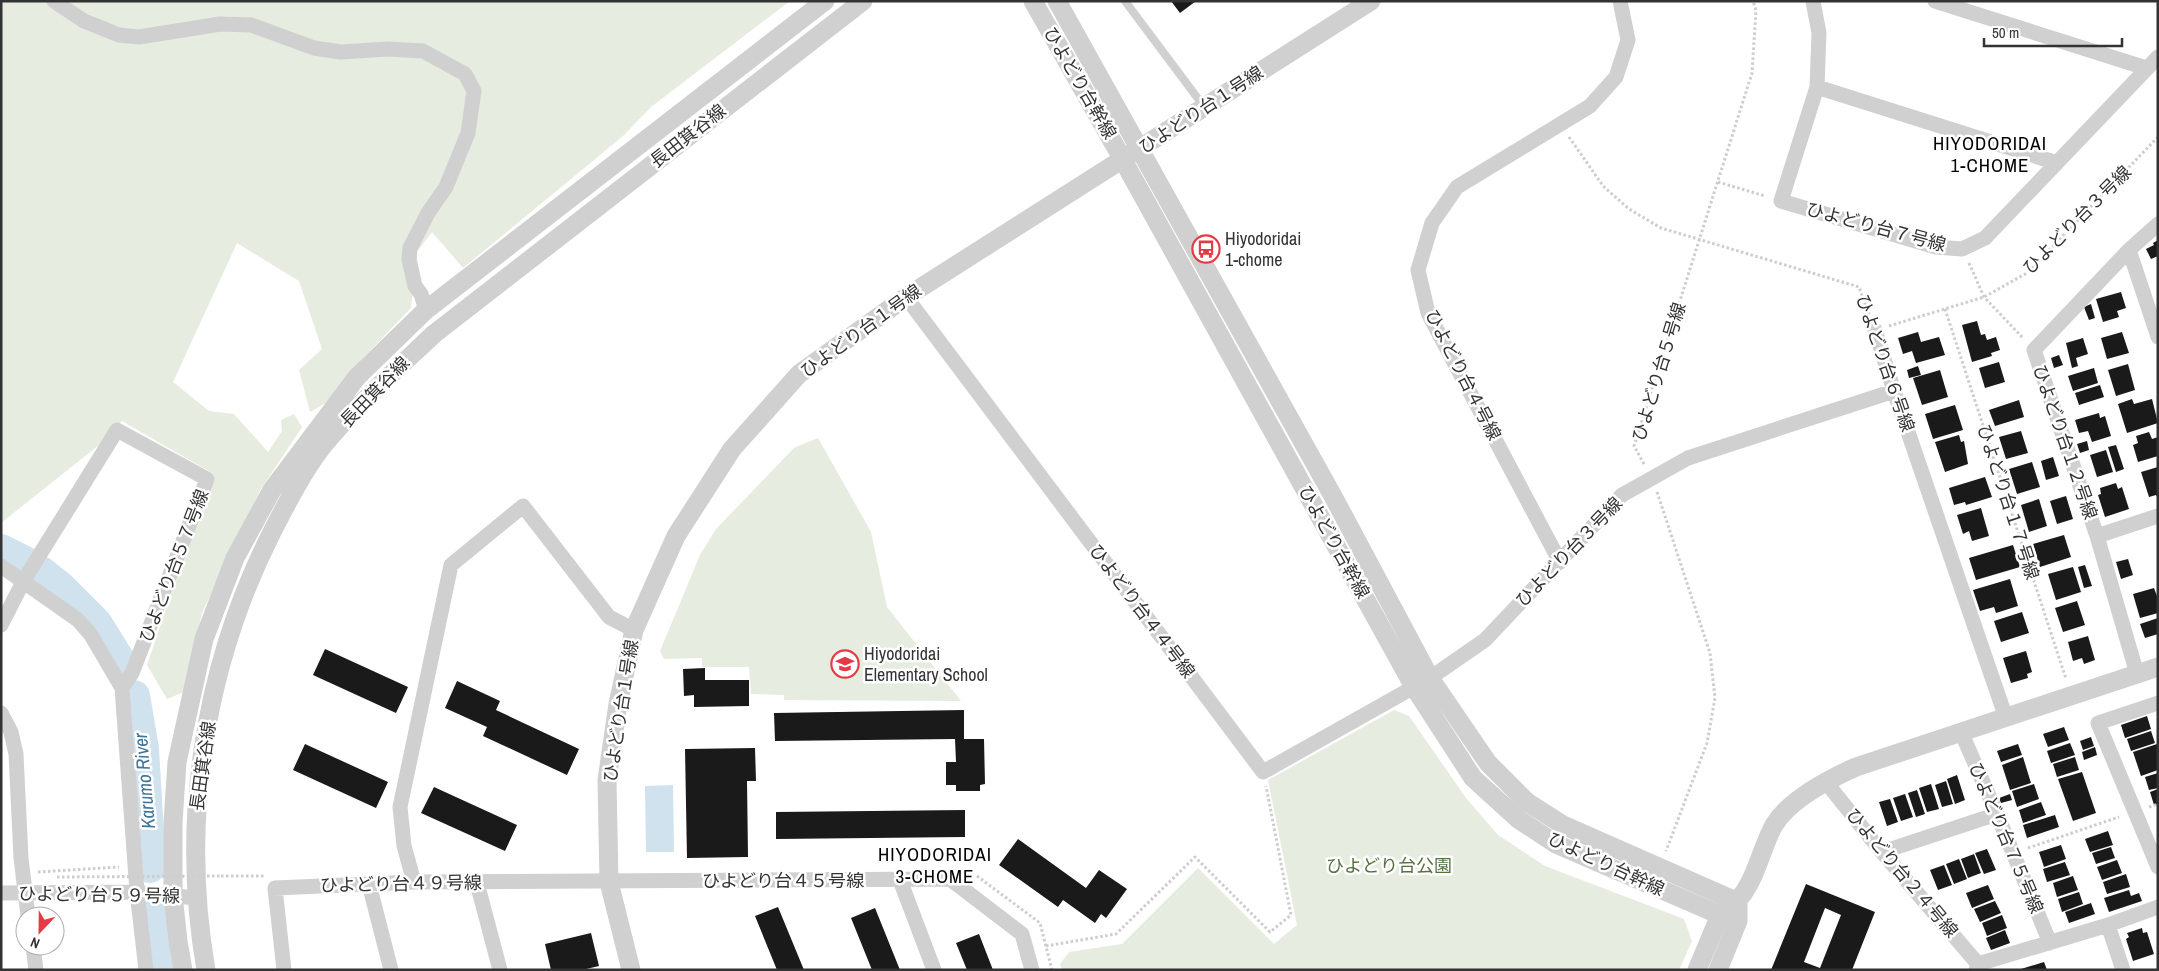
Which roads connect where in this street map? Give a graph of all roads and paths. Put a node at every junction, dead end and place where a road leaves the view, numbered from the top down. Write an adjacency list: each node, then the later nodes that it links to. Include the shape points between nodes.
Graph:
1 (54, 1): 30 (street, via 84,20 119,35 138,37 220,24 251,25 314,48 341,52 422,51 465,74 474,91 468,133 446,187 410,248 409,260 415,286)
2 (824, 1): 30 (street, 長田箕谷線)
3 (863, 1): 74 (street, 長田箕谷線, via 434,334 372,393 322,448 289,500 255,567 225,646 200,766 195,824)
4 (1033, 1): 19 (street, ひよどり台幹線)
5 (1057, 1): 18 (street, ひよどり台幹線)
6 (1125, 1): 15 (lane)
7 (1371, 1): 15 (street, ひよどり台１号線)
8 (1620, 1): 16 (street, ひよどり台４号線, via 1628,40 1616,77 1590,106)
9 (1753, 1): 21 (path, ひよどり台５号線, via 1756,10 1752,73)
10 (1813, 1): 14 (street, via 1819,33)
11 (1935, 1): 13 (street)
12 (2158, 57): 13 (street, ひよどり台７号線)
13 (2146, 68): 20 (street, ひよどり台７号線)
14 (1816, 87): 20 (street); 22 (street)
15 (1205, 108): 18 (street, ひよどり台１号線)
16 (1561, 123): 24 (path, ひよどり台６号線, via 1603,186 1629,209 1661,228); 38 (street, ひよどり台４号線, via 1457,187 1432,224 1418,270 1428,313)
17 (2158, 137): 28 (path, ひよどり台３号線, via 2027,273)
18 (1139, 150): 19 (street, ひよどり台１号線); 45 (street, ひよどり台幹線, via 1334,498)
19 (1123, 160): 27 (street, ひよどり台１号線); 45 (street, ひよどり台幹線)
20 (2057, 162): 25 (street, ひよどり台７号線, via 1985,238)
21 (1718, 182): 22 (path); 24 (path, ひよどり台５号線)
22 (1781, 201): 25 (street, ひよどり台７号線, via 1936,247)
23 (2158, 224): 26 (street, ひよどり台１２号線)
24 (1699, 241): 31 (path, ひよどり台６号線, via 1858,286); 35 (path, ひよどり台５号線, via 1634,446)
25 (1962, 249): 28 (path)
26 (2129, 250): 32 (street); 33 (street, ひよどり台１２号線)
27 (906, 297): 42 (street, ひよどり台１号線, via 799,374 732,450 676,536); 52 (street, ひよどり台４４号線)
28 (1984, 297): 29 (path, ひよどり台３号線); 33 (path)
29 (1945, 309): 31 (path, ひよどり台３号線); 47 (path, ひよどり台１７号線)
30 (426, 310): 73 (street, 長田箕谷線, via 357,377 309,438 272,490 235,558 204,638 177,762 173,822)
31 (1875, 330): 34 (street, ひよどり台６号線)
32 (2158, 337)
33 (2034, 350): 37 (street, ひよどり台１２号線)
34 (1894, 391): 35 (street, ひよどり台３号線, via 1688,458); 50 (street, ひよどり台６号線)
35 (1652, 478): 38 (street, ひよどり台３号線, via 1622,496); 57 (path, ひよどり台５号線, via 1710,653 1715,698 1707,743)
36 (2158, 516): 37 (street)
37 (2096, 536): 44 (street, ひよどり台１２号線)
38 (1560, 562): 45 (street, ひよどり台３号線, via 1485,640)
39 (1, 566): 40 (street)
40 (24, 580): 41 (street); 46 (street, via 78,620 91,635); 46 (street, ひよどり台５７号線, via 117,430 207,479 132,673)
41 (1, 625)
42 (634, 630): 65 (street, via 608,617 523,506 451,565 400,807 404,846); 66 (street, ひよどり台１号線, via 618,704 607,780)
43 (2158, 667): 44 (street)
44 (2138, 674): 47 (street)
45 (1422, 682): 52 (street); 75 (street, ひよどり台幹線, via 1488,763 1527,802 1563,825); 78 (street, ひよどり台幹線, via 1473,778 1518,819 1556,844)
46 (122, 688): 60 (street)
47 (2072, 696): 50 (street)
48 (2158, 703): 55 (street, via 2098,723)
49 (1, 713): 63 (street, via 11,732 16,754)
50 (2006, 718): 51 (street)
51 (1962, 734): 53 (street); 56 (street, ひよどり台７５号線)
52 (1263, 772): 81 (path, via 1291,915 1270,932 1195,857 1116,934)
53 (1825, 781): 58 (street, ひよどり台２４号線); 75 (street, via 1800,798 1775,824)
54 (2158, 804): 55 (path)
55 (2135, 812): 59 (path); 61 (street)
56 (1997, 814): 58 (street); 59 (street, ひよどり台７５号線)
57 (1666, 852)
58 (1882, 852): 83 (street, ひよどり台２４号線)
59 (2013, 853): 80 (street, ひよどり台７５号線)
60 (135, 866): 62 (path); 70 (street)
61 (2158, 867)
62 (58, 870): 63 (path); 69 (path, bridge, via 57,877 265,876)
63 (23, 872): 72 (street)
64 (900, 880): 66 (street, ひよどり台４５号線); 92 (street); 93 (street, ひよどり台４５号線, via 950,879 1022,934)
65 (414, 882): 67 (street, ひよどり台４９号線); 68 (street, ひよどり台４９号線)
66 (610, 882): 67 (street, ひよどり台４９号線); 91 (street, ひよどり台１号線)
67 (477, 883): 90 (street)
68 (368, 884): 69 (street, ひよどり台４９号線); 89 (street)
69 (274, 888): 88 (street)
70 (137, 892): 72 (street, ひよどり台５９号線); 73 (street, ひよどり台５９号線); 85 (street)
71 (1, 893): 72 (street, ひよどり台５９号線)
72 (24, 893): 76 (street)
73 (174, 896): 74 (street, ひよどり台５９号線); 86 (street, 長田箕谷線)
74 (196, 898): 87 (street, 長田箕谷線)
75 (1738, 902): 78 (street)
76 (26, 906)
77 (2158, 908): 79 (street)
78 (1729, 918): 94 (street); 95 (street)
79 (2108, 925): 80 (street); 96 (street)
80 (2050, 943): 83 (street)
81 (1046, 946)
82 (34, 956): 84 (street)
83 (1977, 967)
84 (36, 970)
85 (146, 970)
86 (183, 970)
87 (206, 970)
88 (284, 970)
89 (391, 970)
90 (500, 970)
91 (631, 970)
92 (934, 970)
93 (1032, 970)
94 (1697, 970)
95 (1718, 970)
96 (2123, 970)

